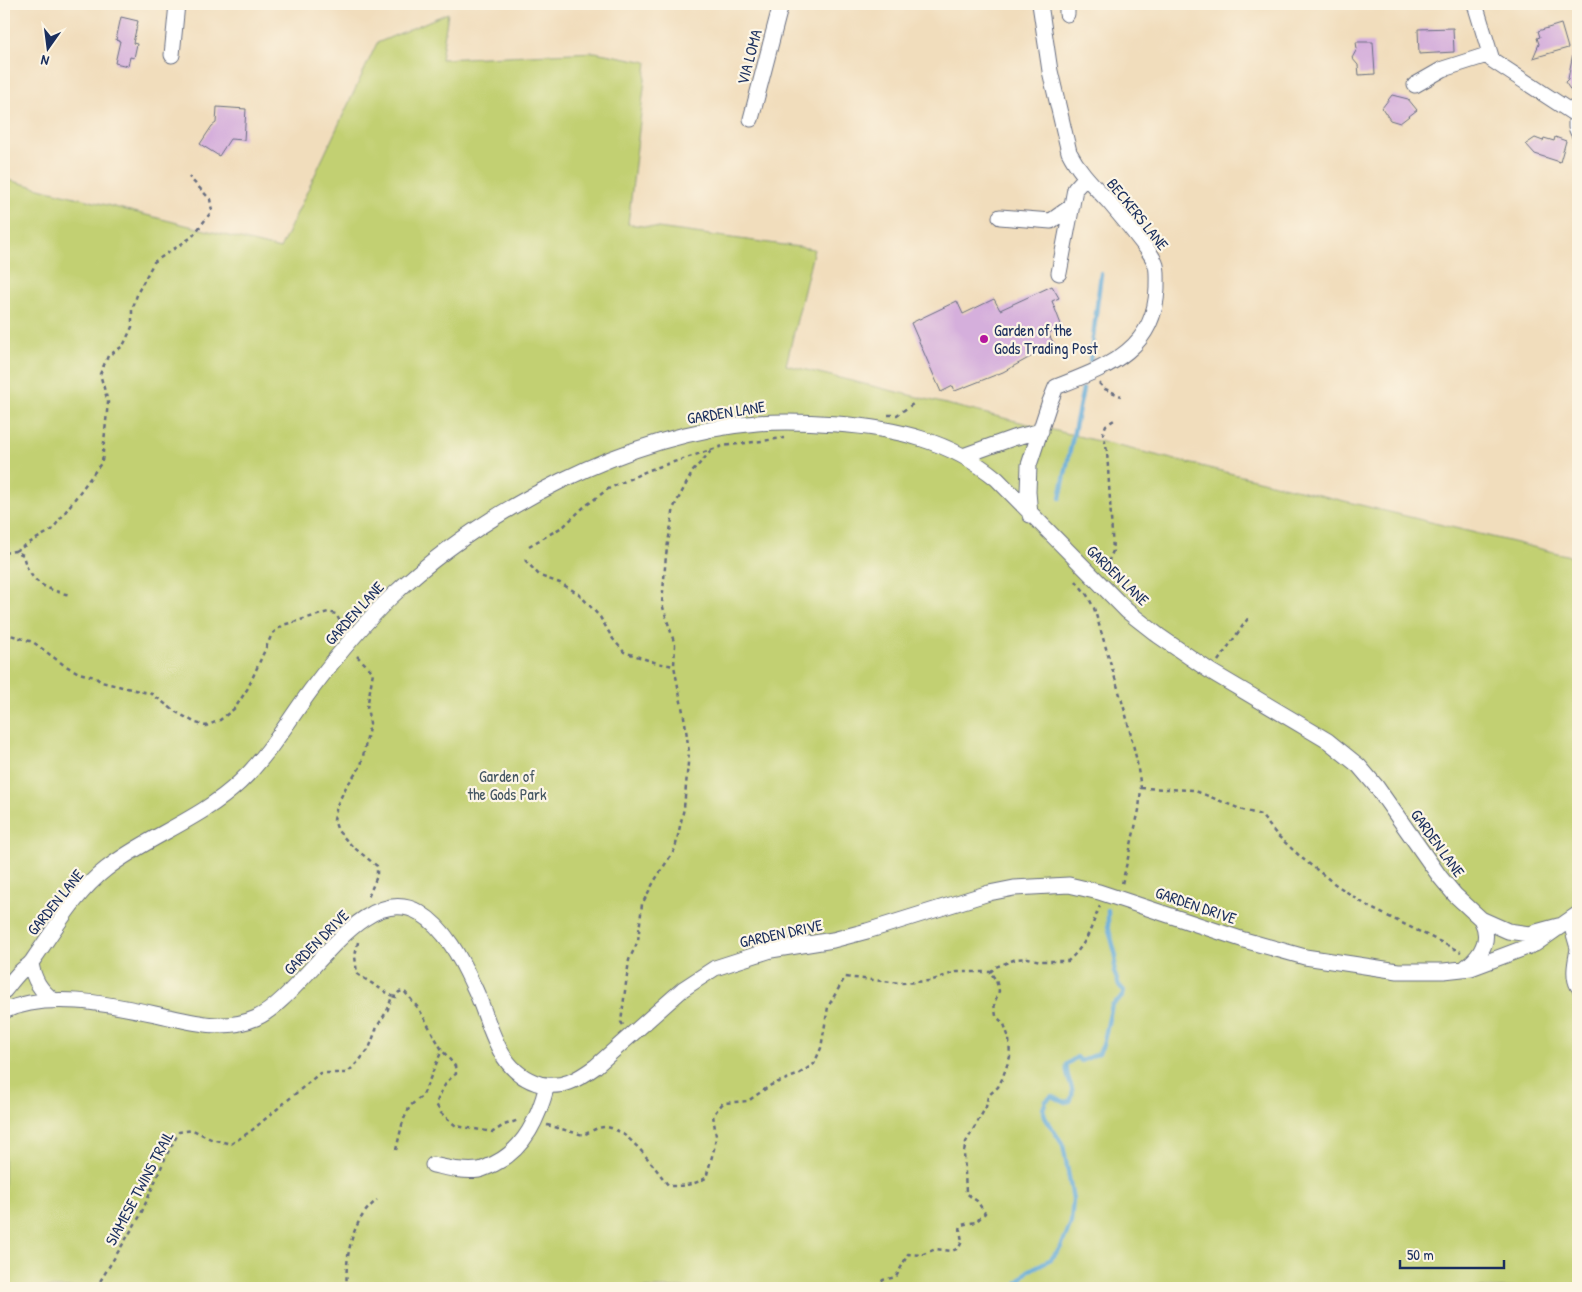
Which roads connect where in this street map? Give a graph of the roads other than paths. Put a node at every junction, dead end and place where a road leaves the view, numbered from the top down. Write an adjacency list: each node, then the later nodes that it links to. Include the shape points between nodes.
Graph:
1 (177, 4): 6 (street)
2 (781, 4): 9 (street, VIA LOMA)
3 (1040, 4): 11 (street, BECKERS LANE, via 1050,71 1069,152)
4 (1476, 4): 5 (street)
5 (1490, 54): 7 (street, via 1443,69); 8 (street, via 1492,60)
6 (172, 55)
7 (1415, 85)
8 (1577, 114): 10 (street)
9 (751, 119)
10 (1578, 132)
11 (1085, 178): 12 (street, via 1075,189); 15 (street, BECKERS LANE, via 1148,250 1157,266 1154,310 1141,339 1132,349 1092,374 1056,387)
12 (1072, 206): 13 (street, via 1051,222); 14 (street)
13 (1000, 217)
14 (1059, 273)
15 (1041, 430): 16 (street); 17 (street, BECKERS LANE, via 1028,472)
16 (963, 456): 17 (street, GARDEN LANE, via 997,479); 21 (street, GARDEN LANE, via 906,433 847,425 756,423 675,438 610,459 508,509 454,544 389,599 312,688 276,740 242,781 213,805 104,870 68,909)
17 (1030, 515): 18 (street, GARDEN LANE, via 1127,611 1159,636 1352,759 1376,786 1440,877)
18 (1481, 919): 19 (street, GARDEN LANE, via 1508,931 1529,934); 22 (street, via 1486,931 1485,941)
19 (1570, 920): 20 (street); 22 (street, GARDEN DRIVE, via 1535,944 1471,968)
20 (1578, 948): 23 (street, via 1575,968)
21 (31, 964): 24 (street, GARDEN LANE); 25 (street, via 38,986)
22 (1469, 965): 27 (street, GARDEN DRIVE, via 1444,971 1398,971 1305,957 1107,894 1069,886 1014,888 833,940 771,950 715,968 683,989 579,1079 564,1085)
23 (1578, 986)
24 (4, 991)
25 (53, 1000): 26 (street, GARDEN DRIVE); 27 (street, GARDEN DRIVE, via 141,1011 194,1023 237,1024 272,1009 362,919 387,907 404,906 420,913 441,932 474,986 503,1057 529,1081)
26 (4, 1011)
27 (547, 1085): 28 (street, via 534,1122 517,1148 499,1161 481,1169 462,1171)
28 (432, 1165)

